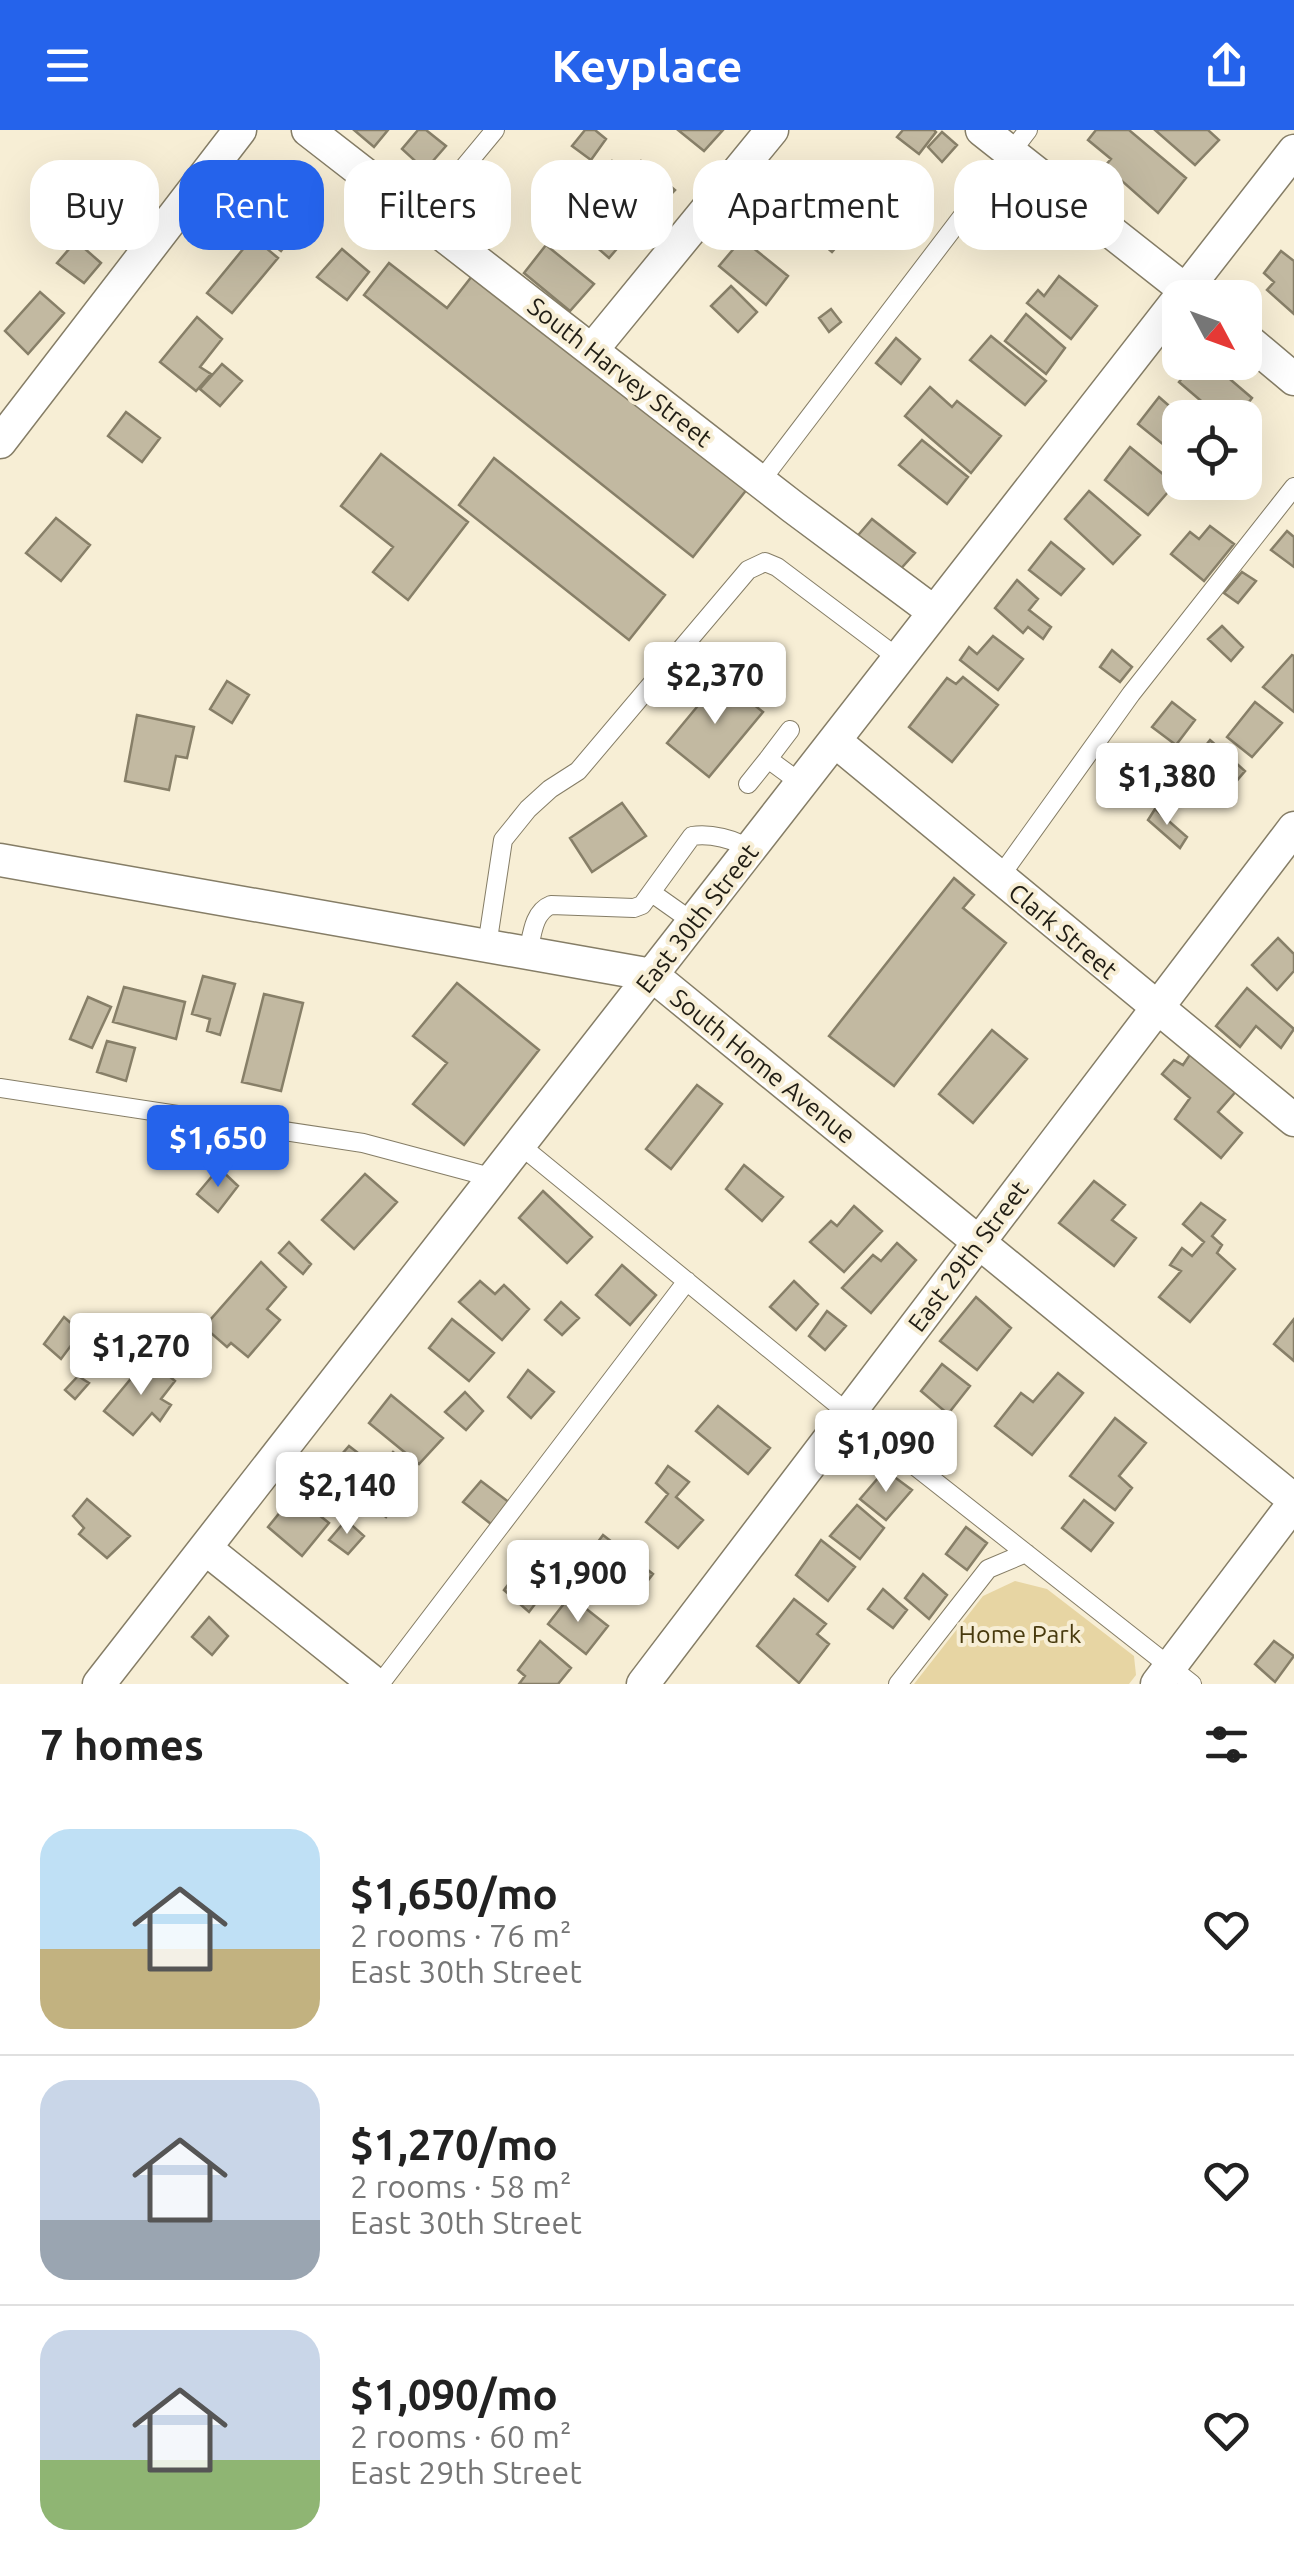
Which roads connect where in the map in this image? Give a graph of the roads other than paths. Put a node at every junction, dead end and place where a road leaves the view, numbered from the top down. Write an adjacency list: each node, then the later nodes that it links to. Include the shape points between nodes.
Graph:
1 (240, 130): 17 (street)
2 (308, 130): 8 (street, South Harvey Street)
3 (495, 130): 9 (lane)
4 (772, 130): 14 (street)
5 (982, 130): 6 (street)
6 (1019, 141): 11 (street); 18 (lane)
7 (1294, 150): 12 (street, East 30th Street)
8 (347, 160)
9 (470, 160)
10 (463, 250): 14 (street, South Harvey Street)
11 (1175, 280)
12 (1199, 280)
13 (1162, 328): 20 (street, East 30th Street)
14 (592, 350): 18 (street, South Harvey Street)
15 (1262, 352): 16 (street)
16 (1294, 379)
17 (0, 442)
18 (760, 482): 20 (street, South Harvey Street)
19 (1294, 486): 30 (lane, via 1131,694)
20 (934, 612): 21 (street, East 30th Street)
21 (898, 658): 23 (street, East 30th Street); 33 (lane, via 776,567 765,562 748,570 578,771 528,809 504,840)
22 (790, 730): 24 (lane)
23 (835, 741): 26 (street, East 30th Street); 30 (street, Clark Street)
24 (768, 759): 25 (lane); 26 (lane)
25 (748, 784)
26 (802, 784): 28 (street, East 30th Street)
27 (1294, 828): 36 (street, East 29th Street)
28 (750, 850): 31 (lane, via 692,836); 32 (street, East 30th Street)
29 (0, 860): 33 (street, South Home Avenue)
30 (999, 878): 36 (street, Clark Street)
31 (652, 893): 32 (lane); 34 (lane, via 634,908 544,908)
32 (693, 922): 35 (street, East 30th Street)
33 (487, 946): 34 (street, South Home Avenue)
34 (528, 953): 35 (street, South Home Avenue)
35 (652, 975): 39 (street, East 30th Street); 41 (street, South Home Avenue)
36 (1155, 1008): 38 (street, Clark Street); 41 (street, East 29th Street)
37 (0, 1088): 40 (lane, via 363,1142)
38 (1294, 1120)
39 (520, 1145): 40 (street, East 30th Street); 42 (lane)
40 (494, 1178): 45 (street, East 30th Street)
41 (980, 1242): 43 (street, East 29th Street); 44 (street, South Home Avenue)
42 (687, 1281): 43 (lane); 49 (lane)
43 (849, 1414): 46 (lane); 50 (street, East 29th Street)
44 (1294, 1502): 47 (street)
45 (205, 1548): 48 (street, East 30th Street); 49 (street)
46 (1026, 1553): 47 (lane); 51 (lane, via 988,1568)
47 (1173, 1678)
48 (99, 1684)
49 (377, 1684)
50 (643, 1684)
51 (898, 1684)

